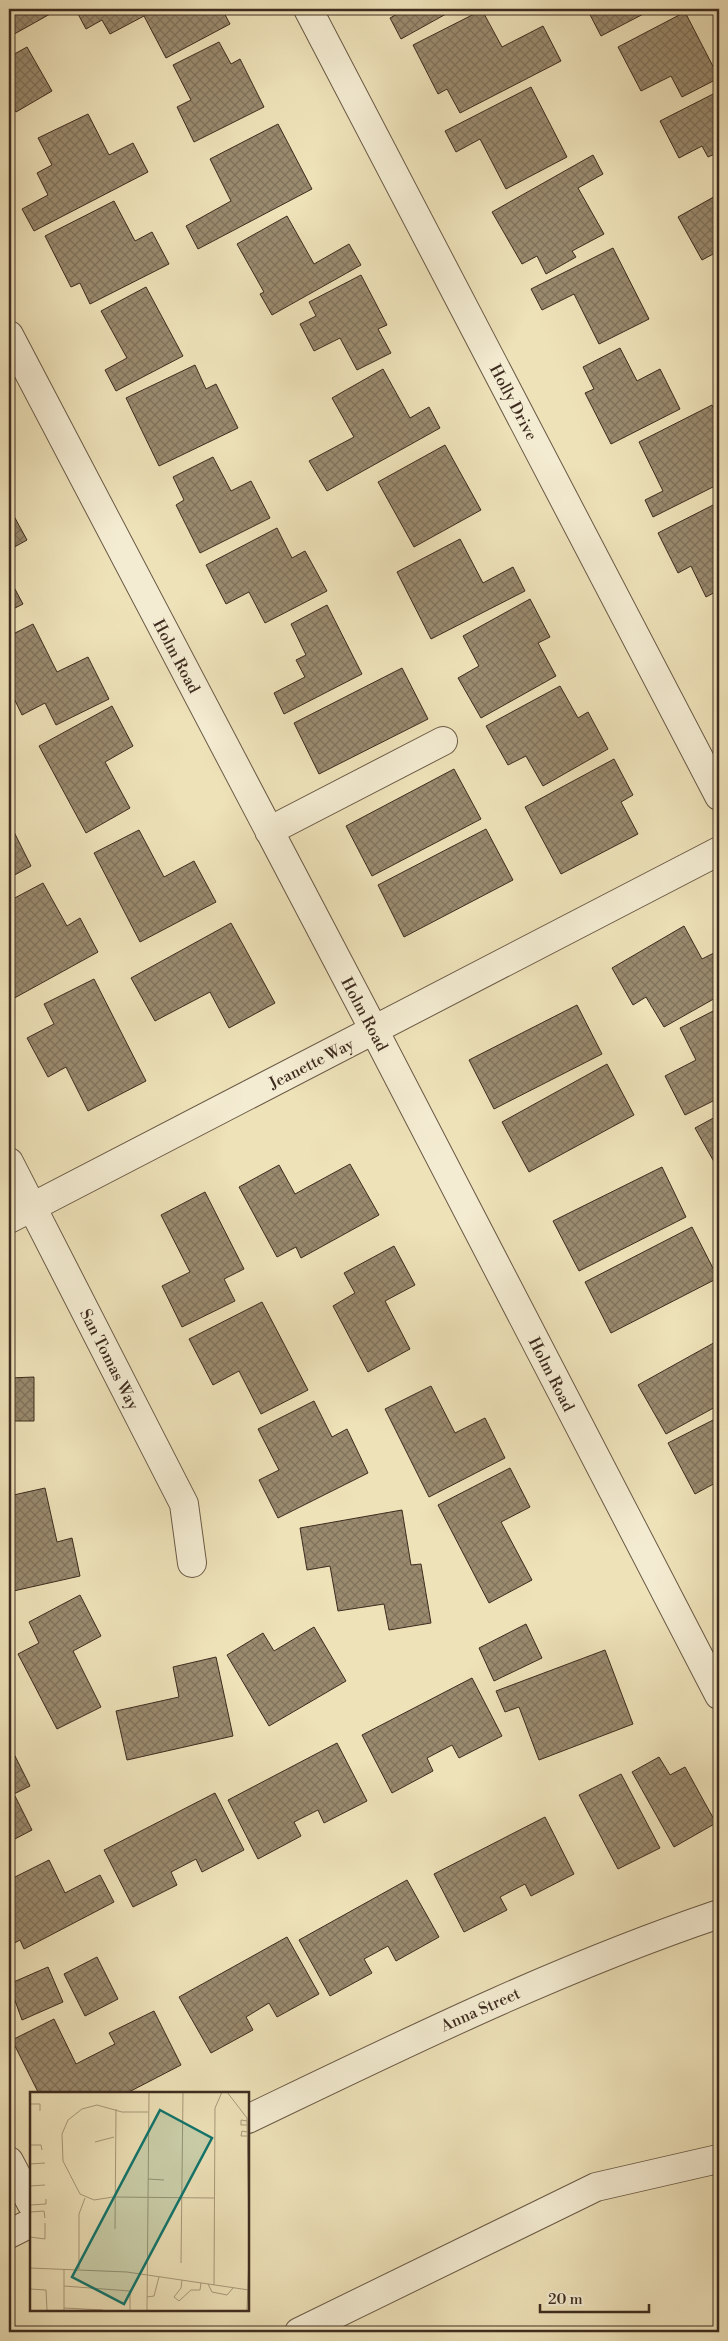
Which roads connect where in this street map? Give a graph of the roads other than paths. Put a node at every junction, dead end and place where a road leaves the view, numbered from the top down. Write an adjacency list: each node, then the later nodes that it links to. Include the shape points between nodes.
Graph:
1 (308, 9): 4 (street, Holly Drive)
2 (9, 335): 5 (street, Holm Road)
3 (443, 741): 5 (street)
4 (719, 796)
5 (269, 831): 7 (street, Holm Road)
6 (719, 851): 7 (street, Jeanette Way)
7 (374, 1030): 9 (street, Jeanette Way); 12 (street, Holm Road)
8 (9, 1162): 9 (street, San Tomas Way)
9 (32, 1206): 10 (street, Jeanette Way); 11 (street, San Tomas Way, via 184,1504)
10 (9, 1218)
11 (192, 1563)
12 (719, 1695)
13 (719, 1914): 14 (street, Anna Street, via 638,1942 516,1992)
14 (249, 2119)
15 (9, 2161): 17 (street)
16 (719, 2162): 20 (street, via 718,2159 596,2187)
17 (30, 2201)
18 (30, 2224): 19 (street)
19 (9, 2234)
20 (298, 2332)

